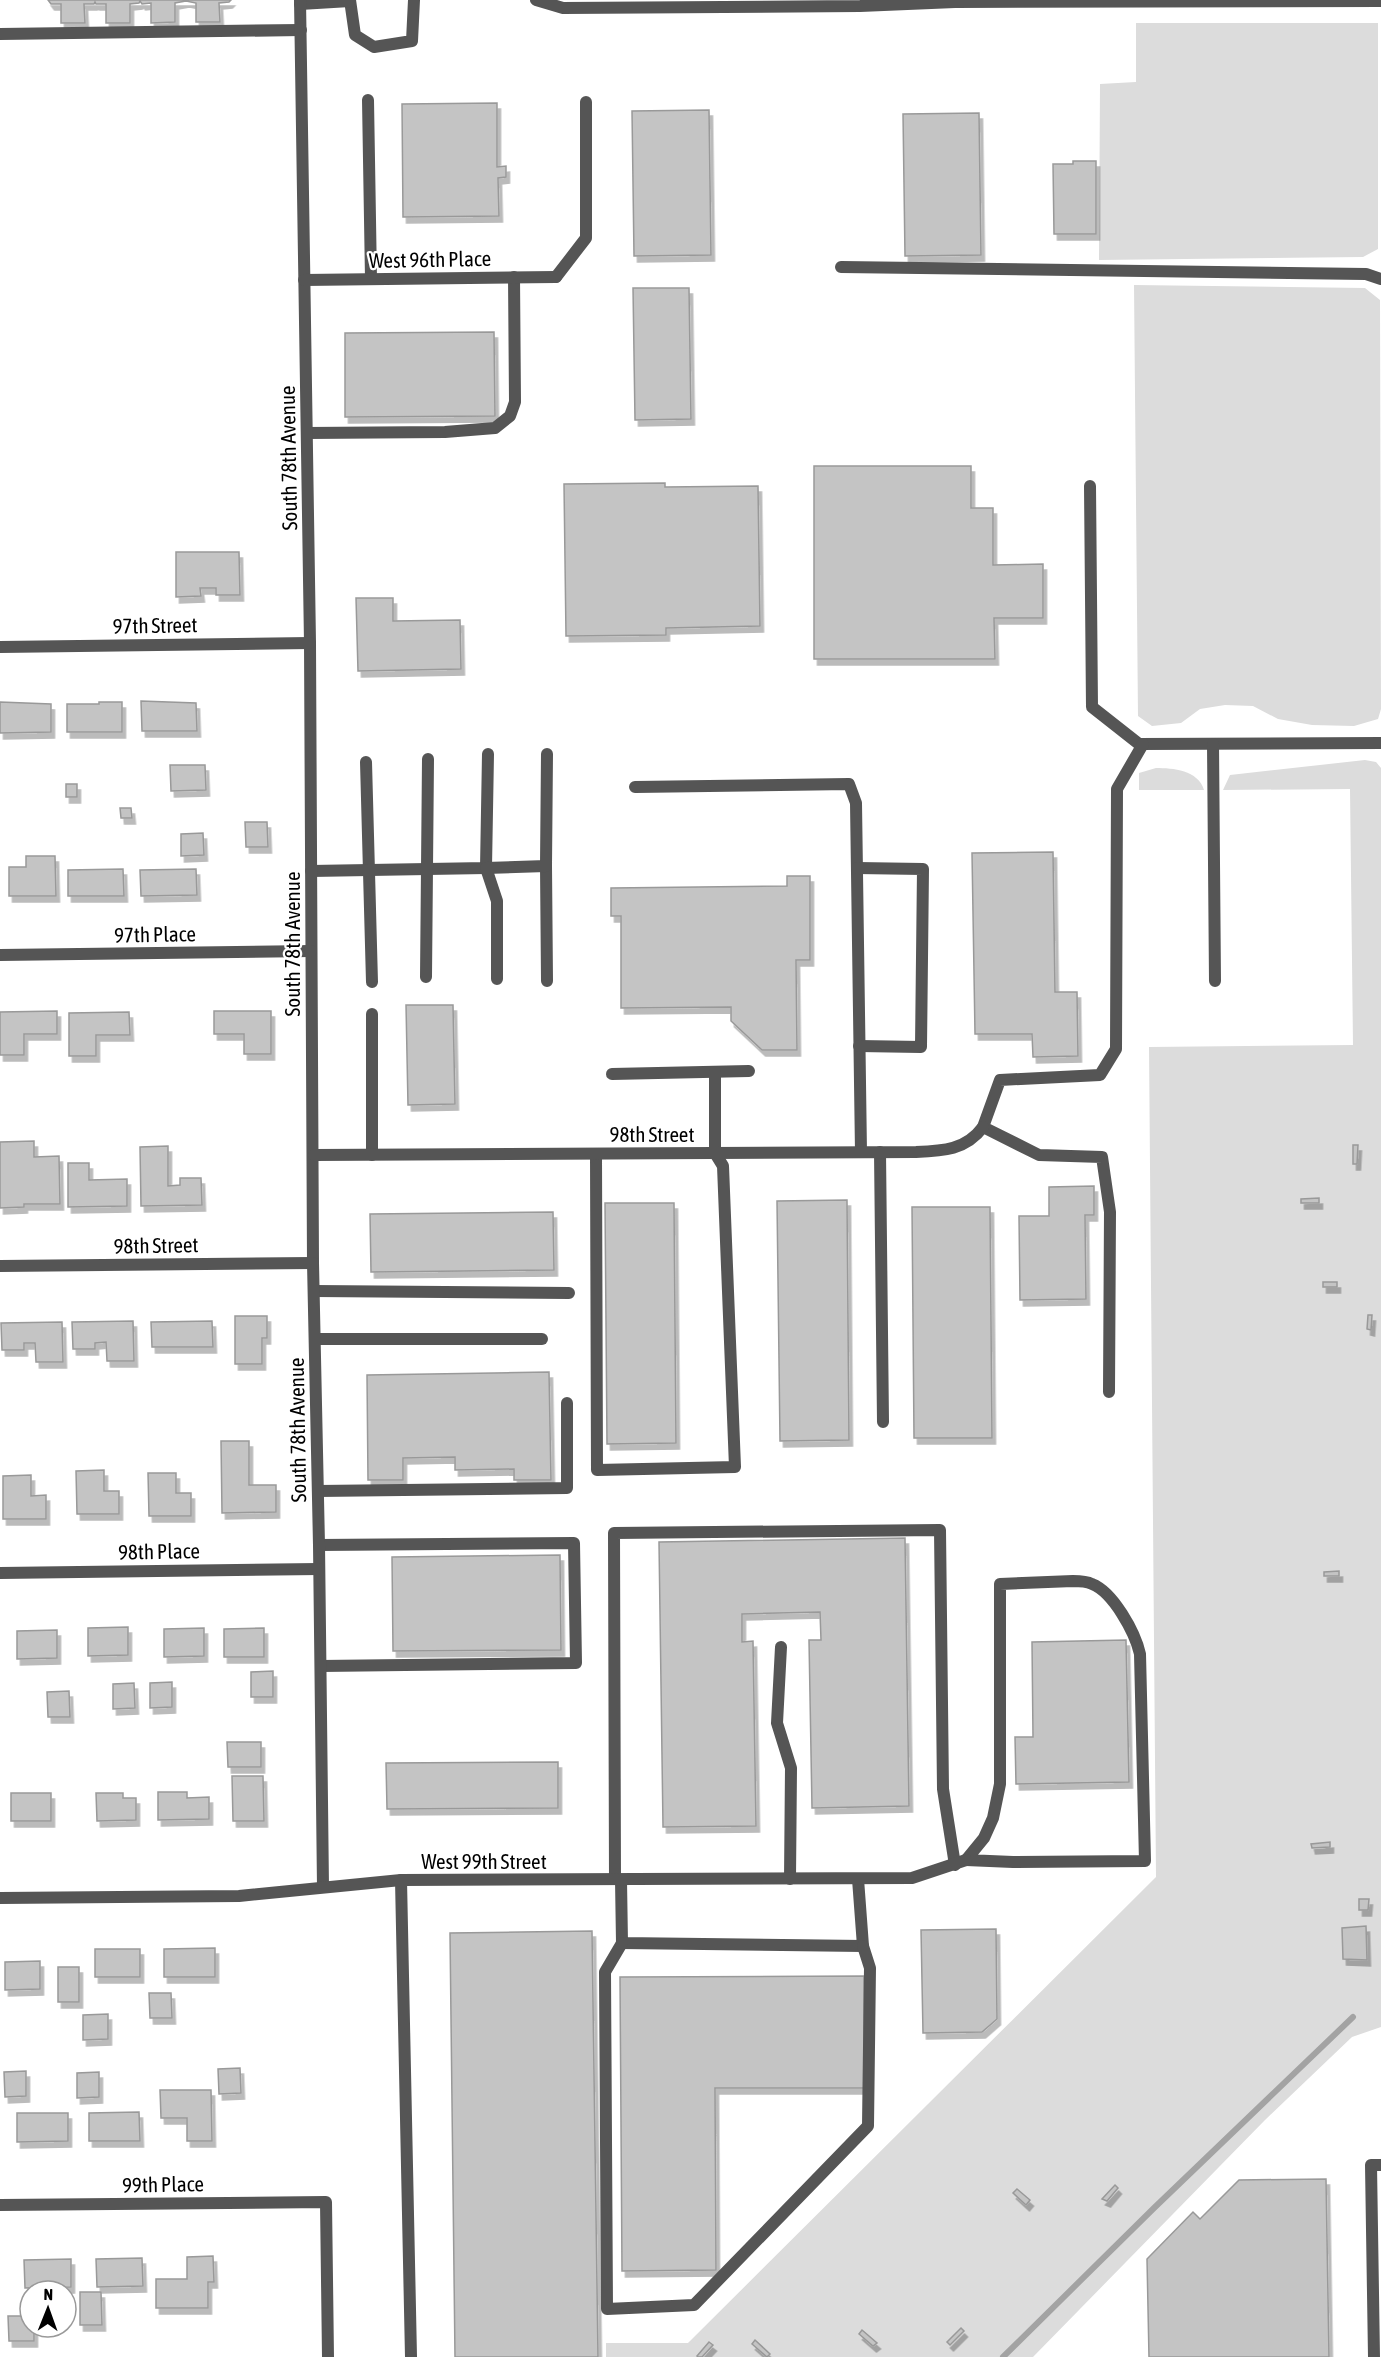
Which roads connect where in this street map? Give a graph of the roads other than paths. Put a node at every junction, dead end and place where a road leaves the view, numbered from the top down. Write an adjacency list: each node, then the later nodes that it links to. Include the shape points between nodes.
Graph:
1 (350, 0): 2 (street, via 355,35 374,47 412,41); 6 (street)
2 (414, 0)
3 (536, 0): 4 (street, via 563,8 860,6)
4 (955, 1): 5 (street)
5 (1381, 1)
6 (300, 2): 7 (street, South 78th Avenue)
7 (301, 30): 8 (street); 15 (street, South 78th Avenue)
8 (0, 34)
9 (368, 100): 13 (street)
10 (586, 102): 12 (street, West 96th Place, via 586,238 556,277)
11 (841, 267): 14 (street, via 1366,274)
12 (514, 278): 13 (street, West 96th Place); 16 (street, via 515,402 510,417 495,428 445,432)
13 (371, 279): 15 (street, West 96th Place)
14 (1381, 279)
15 (304, 280): 16 (street, South 78th Avenue)
16 (307, 433): 18 (street, South 78th Avenue)
17 (1090, 486): 21 (street, via 1092,707)
18 (310, 643): 19 (street, 97th Street); 33 (street, South 78th Avenue)
19 (0, 646)
20 (1381, 743): 22 (street)
21 (1143, 744): 22 (street); 46 (street, via 1117,789 1116,1049 1100,1075 1000,1080)
22 (1213, 744): 39 (street)
23 (488, 754): 29 (street)
24 (547, 754): 28 (street)
25 (428, 759): 31 (street)
26 (366, 762): 32 (street)
27 (635, 787): 30 (street, via 849,784 856,803)
28 (546, 866): 29 (street); 38 (street)
29 (486, 868): 31 (street); 37 (street, via 496,901)
30 (857, 868): 42 (street); 42 (street, via 923,869 921,1047)
31 (427, 869): 32 (street); 36 (street)
32 (369, 870): 33 (street); 40 (street)
33 (311, 871): 34 (street, South 78th Avenue)
34 (311, 951): 35 (street, 97th Place); 51 (street, South 78th Avenue)
35 (0, 955)
36 (426, 977)
37 (497, 979)
38 (547, 981)
39 (1215, 981)
40 (372, 982)
41 (372, 1014): 52 (street)
42 (860, 1046): 47 (street)
43 (749, 1071): 44 (street)
44 (715, 1072): 45 (street); 49 (street)
45 (612, 1074)
46 (983, 1127): 48 (street, 98th Street, via 962,1146 940,1151); 59 (street, via 1039,1155 1102,1157 1110,1212)
47 (861, 1152): 48 (street, 98th Street); 49 (street, 98th Street)
48 (880, 1152): 61 (street)
49 (715, 1153): 50 (street, 98th Street); 50 (street, via 723,1166 735,1467 597,1470)
50 (596, 1154): 52 (street, 98th Street)
51 (314, 1155): 52 (street, 98th Street); 53 (street, South 78th Avenue)
52 (372, 1155)
53 (313, 1263): 54 (street, 98th Street); 55 (street, South 78th Avenue)
54 (0, 1266)
55 (314, 1291): 56 (street); 57 (street, South 78th Avenue)
56 (569, 1293)
57 (315, 1339): 58 (street); 62 (street, South 78th Avenue)
58 (542, 1339)
59 (1108, 1392)
60 (567, 1403): 62 (street, via 567,1488)
61 (883, 1422)
62 (318, 1491): 63 (street, South 78th Avenue)
63 (319, 1545): 64 (street, South 78th Avenue); 67 (street, via 574,1543 575,1576 576,1663)
64 (319, 1569): 65 (street, 98th Place); 67 (street, South 78th Avenue)
65 (0, 1573)
66 (781, 1647): 71 (street, via 777,1723 791,1768)
67 (321, 1666): 73 (street, South 78th Avenue)
68 (960, 1862): 68 (street, via 1145,1861 1140,1654 1137,1639 1111,1598 1093,1584 1000,1584 1000,1784 984,1838); 69 (street, West 99th Street, via 912,1878); 70 (street, via 943,1789 940,1530 614,1533)
69 (858, 1878): 71 (street, West 99th Street); 76 (street)
70 (618, 1879): 71 (street, West 99th Street); 72 (street, West 99th Street); 75 (street)
71 (790, 1879)
72 (401, 1881): 73 (street, West 99th Street); 80 (street)
73 (322, 1887): 74 (street, West 99th Street, via 239,1896)
74 (0, 1898)
75 (622, 1942): 76 (street); 76 (street, via 605,1972 607,2309 694,2305 868,2126 870,1968)
76 (862, 1946)
77 (1381, 2165): 81 (street, via 1371,2165)
78 (0, 2205): 79 (street, 99th Place, via 326,2202)
79 (328, 2357)
80 (411, 2357)
81 (1374, 2357)

